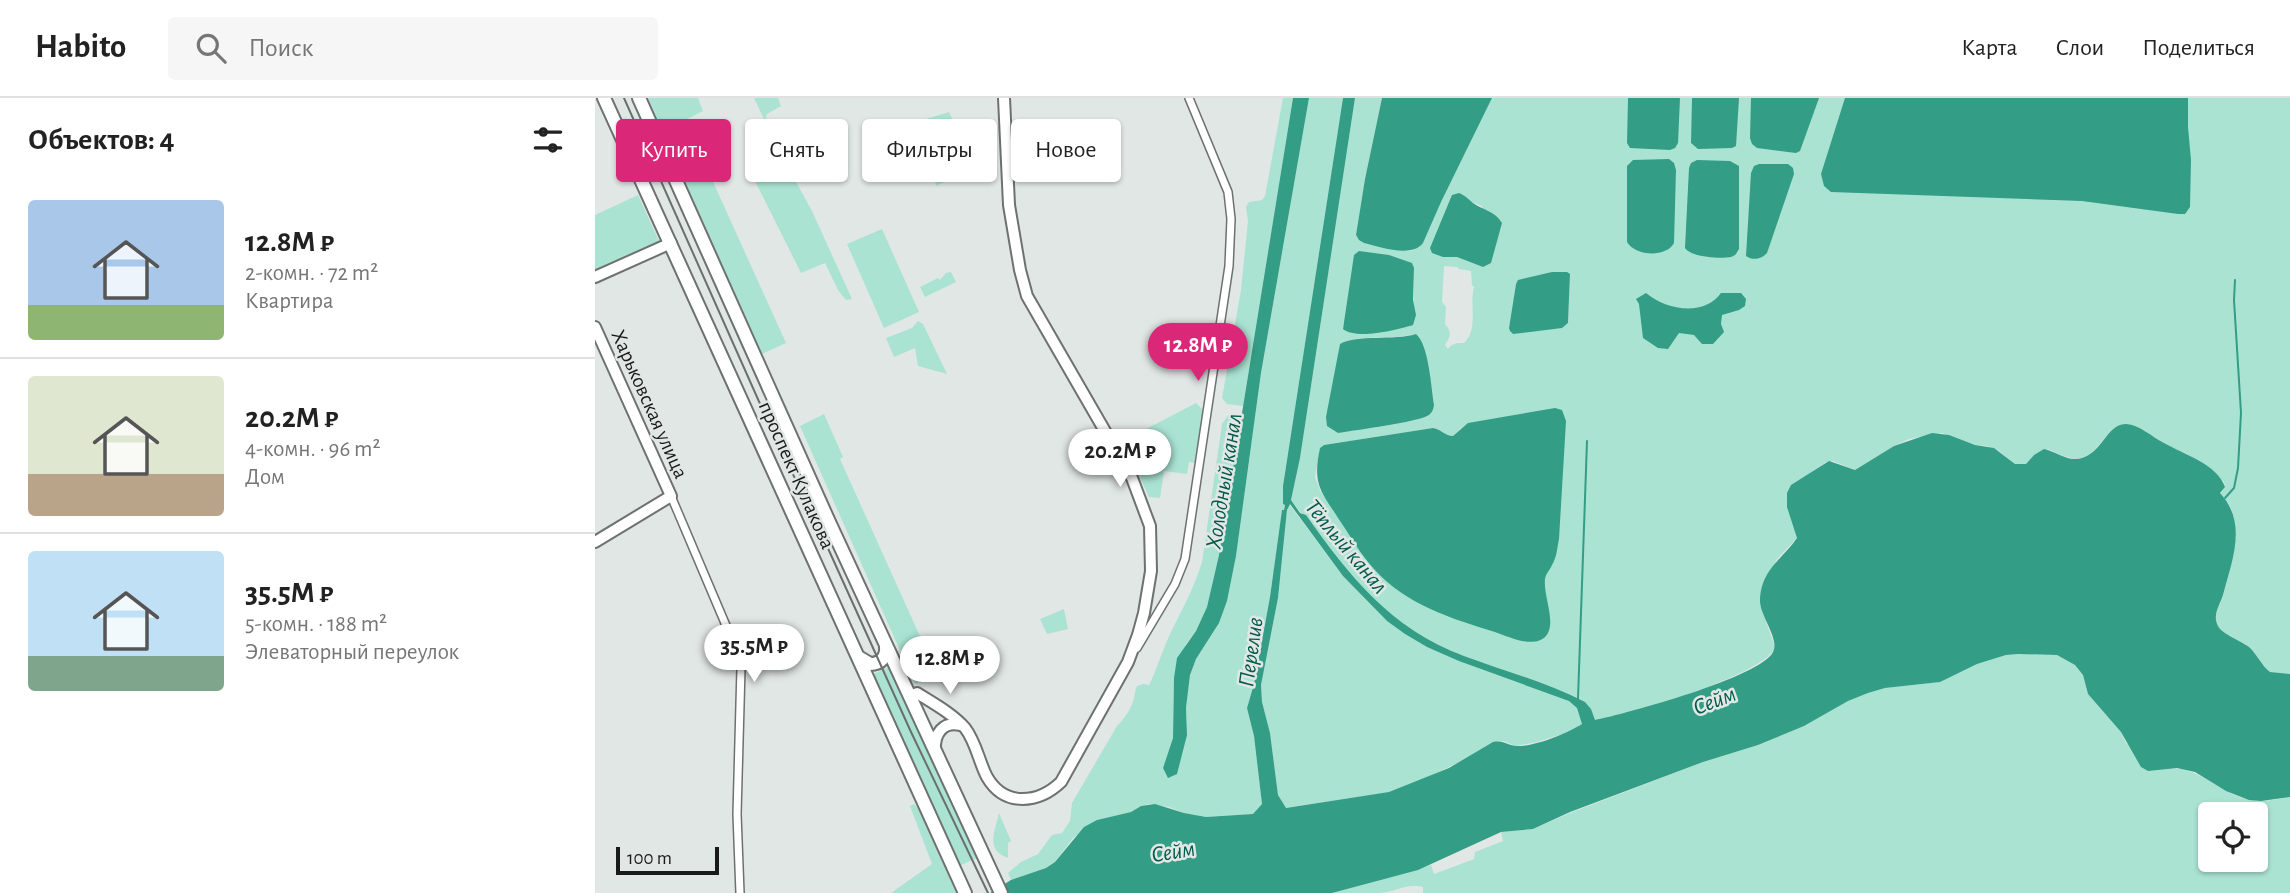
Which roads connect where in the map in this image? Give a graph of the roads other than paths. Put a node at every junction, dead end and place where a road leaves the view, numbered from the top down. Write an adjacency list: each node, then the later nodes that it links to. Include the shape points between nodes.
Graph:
1 (604, 98): 5 (main road, проспект Кулакова)
2 (639, 98): 10 (main road, проспект Кулакова)
3 (1005, 98): 12 (street, via 1009,205 1027,296 1132,478 1150,526 1149,592)
4 (1189, 98): 12 (street, via 1228,192 1229,266 1185,559)
5 (671, 243): 6 (street); 11 (main road, проспект Кулакова)
6 (595, 277)
7 (595, 327): 8 (street, Харьковская улица)
8 (671, 496): 9 (street); 16 (street, via 741,668)
9 (595, 542)
10 (886, 645): 11 (main road, via 879,663 866,663); 13 (main road, проспект Кулакова)
11 (859, 657): 17 (main road, проспект Кулакова)
12 (1128, 662): 14 (street, via 1061,782 1037,798 1023,799 997,789)
13 (914, 694): 14 (street); 15 (main road, проспект Кулакова)
14 (963, 726): 15 (street, via 941,728)
15 (935, 750): 18 (main road, проспект Кулакова)
16 (740, 893)
17 (965, 893)
18 (1001, 893)

